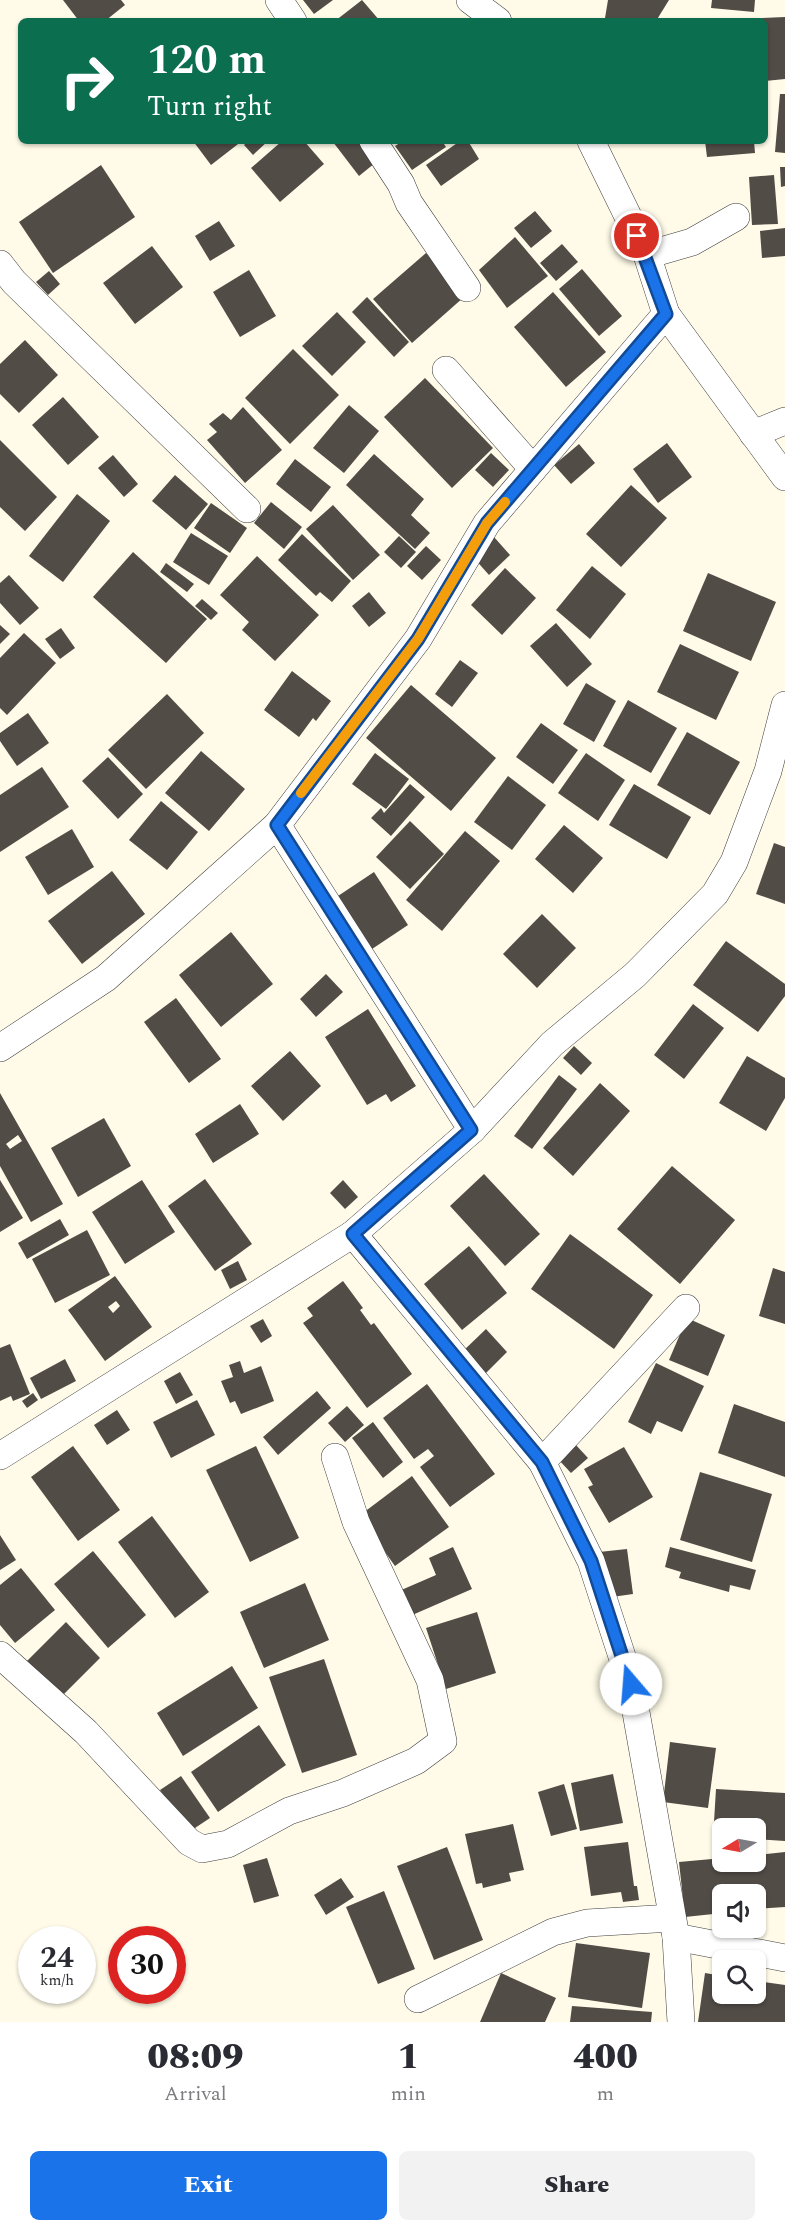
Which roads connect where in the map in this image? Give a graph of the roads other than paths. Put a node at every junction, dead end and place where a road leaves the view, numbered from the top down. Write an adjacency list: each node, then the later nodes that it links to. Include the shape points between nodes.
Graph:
1 (279, 0): 3 (street)
2 (470, 0): 4 (street)
3 (291, 18)
4 (494, 18)
5 (375, 144): 10 (street, via 409,203)
6 (592, 144): 8 (street)
7 (736, 217): 8 (street, via 692,242)
8 (647, 255): 11 (street)
9 (0, 264): 17 (street)
10 (467, 288)
11 (666, 314): 14 (street); 15 (street)
12 (446, 370): 15 (street)
13 (785, 421): 14 (street)
14 (753, 434): 16 (street)
15 (533, 469): 19 (street, via 487,523 418,639)
16 (785, 477)
17 (247, 509)
18 (785, 705): 21 (street, via 734,862 715,894 635,975 552,1044)
19 (277, 825): 20 (street, via 106,978); 21 (street)
20 (0, 1048)
21 (471, 1130): 22 (street)
22 (353, 1234): 24 (street); 26 (street)
23 (686, 1308): 26 (street)
24 (0, 1456)
25 (335, 1457): 27 (street, via 356,1522 430,1680 443,1741 416,1761 343,1793 290,1810 228,1844 202,1849 189,1842 86,1732)
26 (542, 1462): 28 (street, via 591,1561 631,1684)
27 (0, 1655)
28 (674, 1927): 29 (street); 30 (street, via 587,1923 553,1932); 31 (street)
29 (785, 1958)
30 (418, 1999)
31 (681, 2022)

